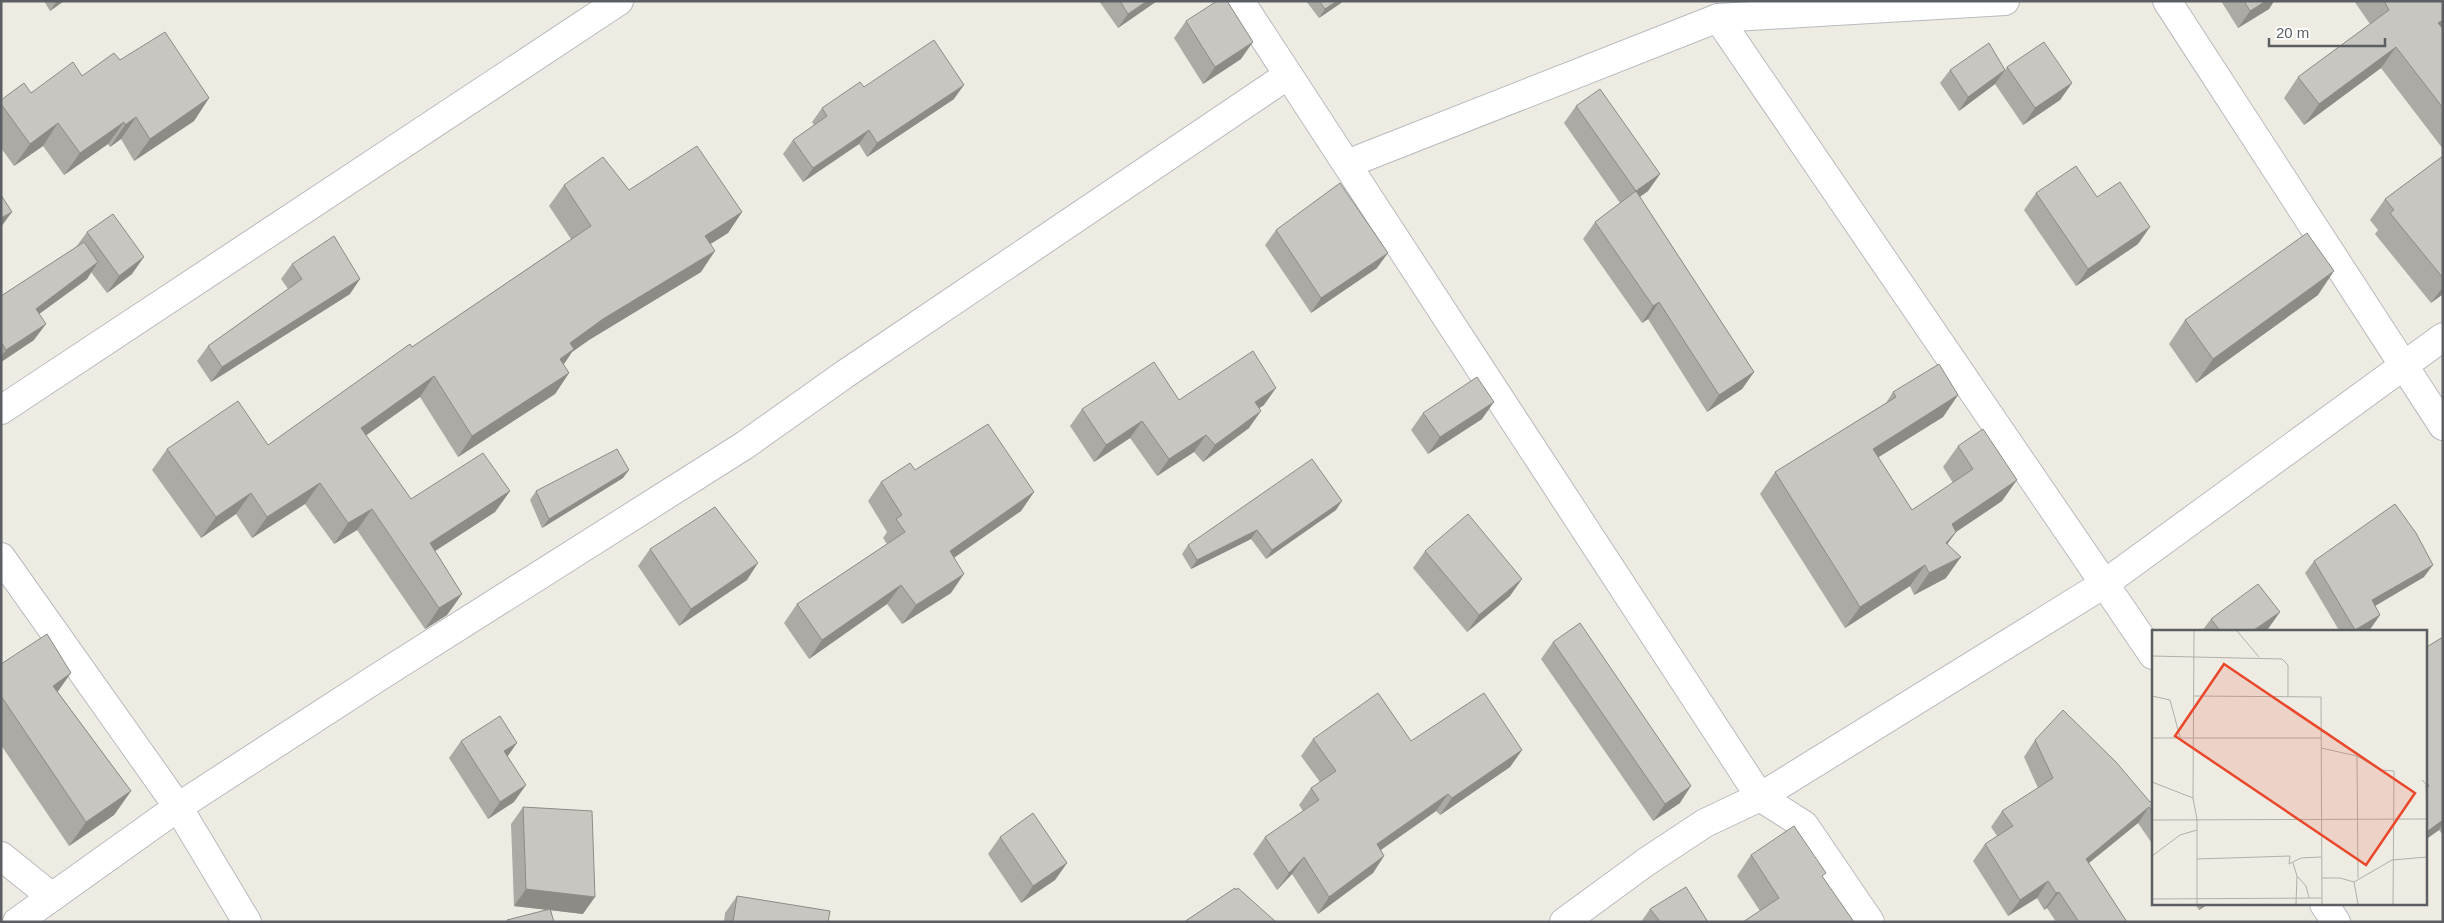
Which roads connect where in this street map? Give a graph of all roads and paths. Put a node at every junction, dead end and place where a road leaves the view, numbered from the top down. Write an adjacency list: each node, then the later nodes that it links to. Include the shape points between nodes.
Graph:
1 (619, 1): 10 (street)
2 (1240, 1): 6 (street)
3 (2005, 1): 5 (street)
4 (2167, 1): 9 (street)
5 (1718, 18): 7 (street); 13 (street)
6 (1288, 75): 7 (street); 16 (street, via 844,374 745,445)
7 (1347, 164): 15 (street)
8 (2443, 337): 9 (street)
9 (2403, 366): 11 (street); 13 (street)
10 (1, 410)
11 (2443, 426)
12 (1, 557): 16 (street)
13 (2104, 584): 14 (street); 15 (street)
14 (2152, 654)
15 (1760, 797): 22 (street, via 1705,823); 23 (street, via 1804,825)
16 (178, 808): 18 (street); 21 (street)
17 (1, 856): 18 (street)
18 (52, 898): 20 (street)
19 (2325, 906): 24 (street)
20 (17, 922)
21 (247, 922)
22 (1564, 922)
23 (1870, 922)
24 (2336, 922)

